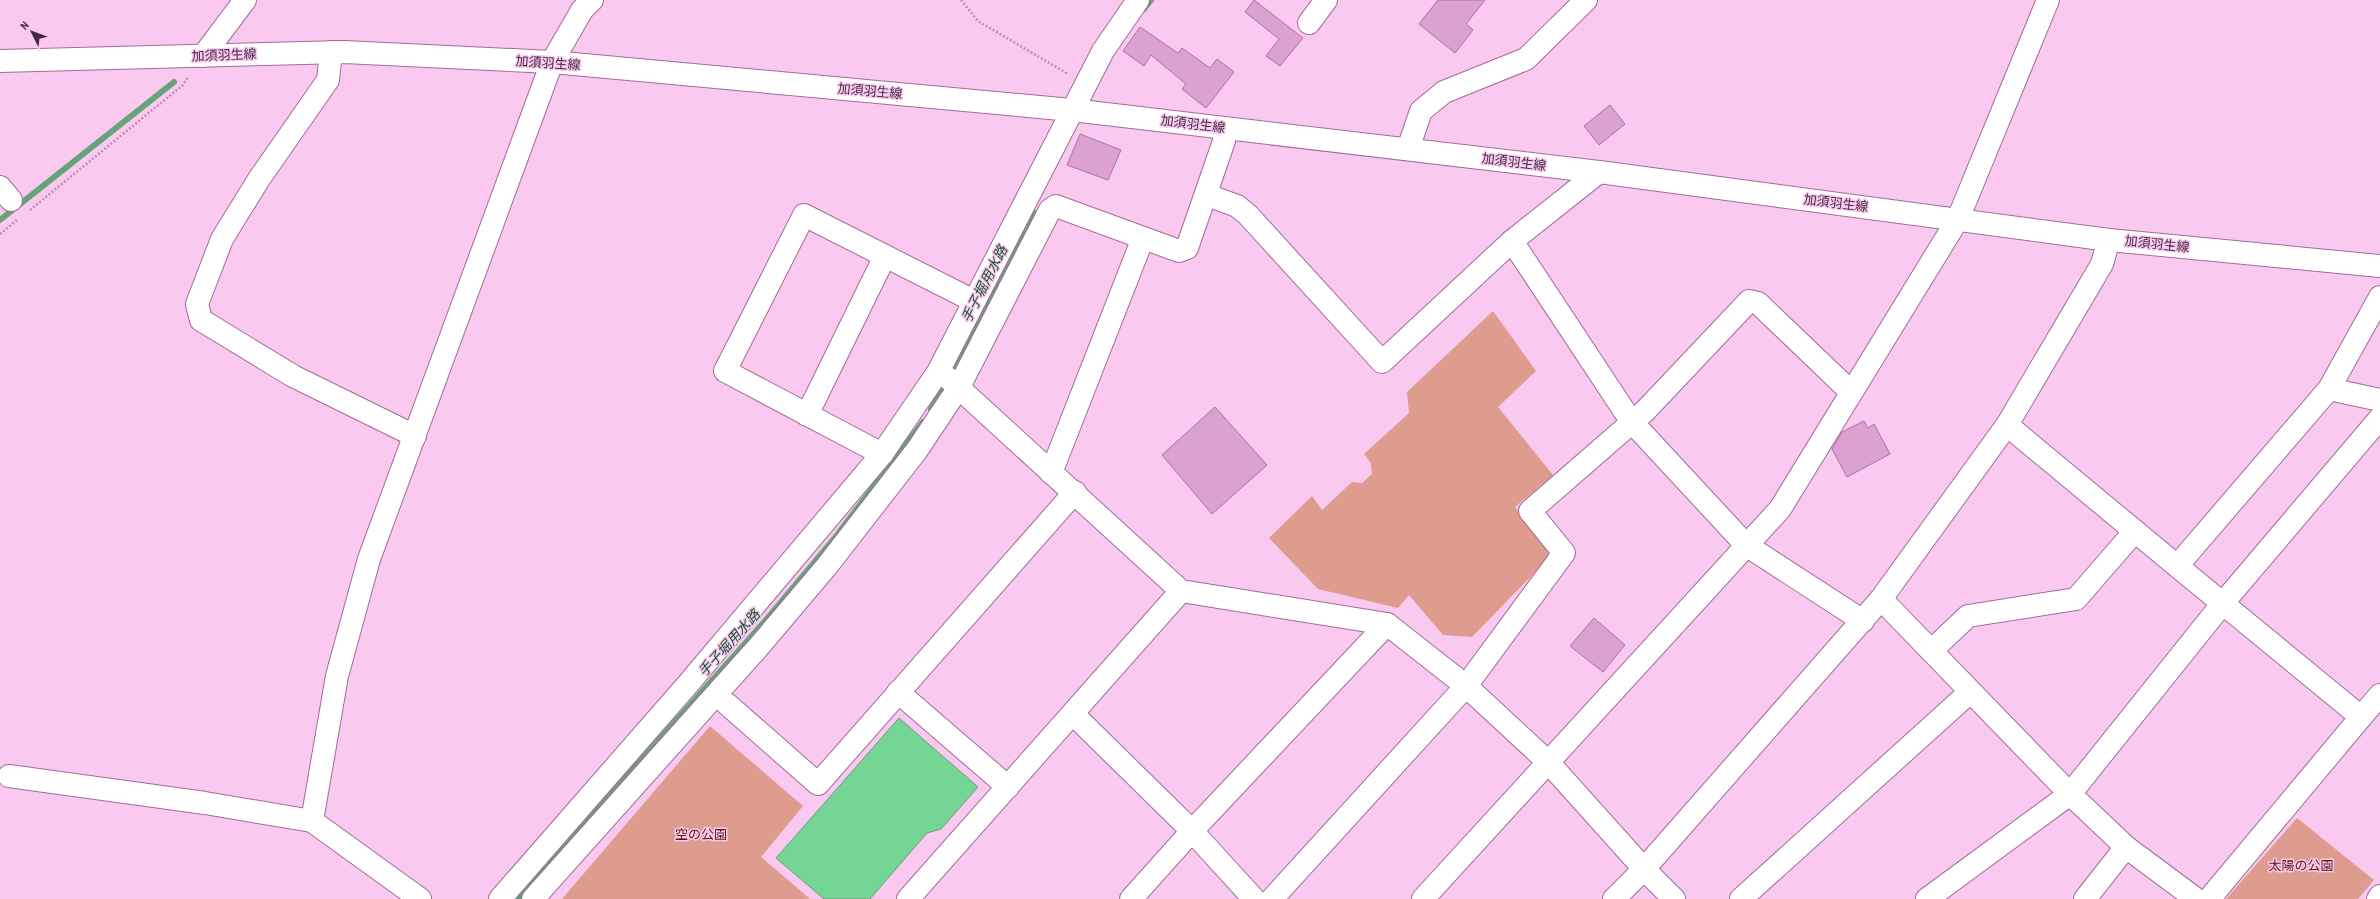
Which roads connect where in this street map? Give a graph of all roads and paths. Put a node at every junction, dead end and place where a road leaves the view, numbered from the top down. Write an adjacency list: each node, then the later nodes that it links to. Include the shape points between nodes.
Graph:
1 (245, 0): 10 (street)
2 (592, 0): 11 (street, via 582,10)
3 (961, 0): 13 (path, via 978,21)
4 (1138, 0): 13 (street, via 1103,51)
5 (1326, 0): 8 (street)
6 (1586, 0): 16 (street, via 1526,59 1444,92 1421,111)
7 (2048, 0): 20 (street)
8 (1309, 23)
9 (331, 52): 10 (street, 加須羽生線); 11 (street, 加須羽生線); 38 (street, via 328,80 259,179 222,239 197,304 198,309 201,320 293,376)
10 (203, 56): 12 (street, 加須羽生線); 19 (path, via 183,85)
11 (552, 62): 14 (street, 加須羽生線); 38 (street)
12 (1, 64)
13 (1086, 84): 14 (street)
14 (1072, 110): 15 (street, 加須羽生線); 28 (street)
15 (1225, 128): 16 (street, 加須羽生線); 18 (street, via 1224,141)
16 (1408, 149): 17 (street, 加須羽生線)
17 (1599, 172): 20 (street, 加須羽生線); 24 (street)
18 (1207, 195): 22 (street, via 1187,248 1180,251); 24 (street, via 1237,206 1248,215 1382,362)
19 (13, 205): 21 (path)
20 (1958, 218): 23 (street, 加須羽生線); 32 (street)
21 (0, 234)
22 (1144, 238): 30 (street, via 1056,206 1050,210); 40 (street)
23 (2109, 240): 26 (street, 加須羽生線); 37 (street, via 2102,264)
24 (1512, 241): 36 (street)
25 (885, 256): 28 (street); 34 (street); 34 (street, via 804,215 725,371)
26 (2380, 266)
27 (2380, 297): 31 (street)
28 (974, 301): 29 (street)
29 (938, 372): 30 (street); 39 (street)
30 (959, 388): 40 (street); 69 (street, via 917,450 827,566 761,644)
31 (2328, 389): 33 (street); 44 (street)
32 (1851, 392): 36 (street, via 1758,303 1749,300 1645,411); 43 (street, via 1780,509)
33 (2380, 400)
34 (807, 415): 39 (street)
35 (2380, 418): 47 (street)
36 (1631, 421): 43 (street); 51 (street, via 1530,511 1564,553)
37 (2007, 425): 42 (street); 46 (street)
38 (415, 436): 62 (street, via 369,559 337,676)
39 (882, 454): 68 (street, via 688,684)
40 (1051, 473): 41 (street)
41 (1075, 492): 45 (street); 52 (street)
42 (2135, 531): 44 (street); 50 (street, via 2076,599 1968,616)
43 (1746, 545): 48 (street); 58 (street)
44 (2177, 566): 47 (street)
45 (1181, 590): 49 (street); 56 (street)
46 (1881, 599): 48 (street); 50 (street)
47 (2223, 603): 57 (street); 61 (street)
48 (1863, 621): 65 (street)
49 (1387, 624): 51 (street); 63 (street)
50 (1931, 651): 53 (street)
51 (1466, 686): 58 (street); 73 (street)
52 (898, 692): 55 (street, via 818,784); 60 (street)
53 (1970, 692): 61 (street); 77 (street)
54 (2380, 695): 57 (street)
55 (727, 704)
56 (1073, 714): 60 (street); 63 (street)
57 (2361, 717): 81 (street)
58 (1548, 762): 65 (street); 74 (street)
59 (8, 776): 62 (street, via 205,803)
60 (1008, 787): 70 (street)
61 (2070, 794): 64 (street); 78 (street)
62 (312, 821): 67 (street)
63 (1192, 831): 71 (street); 72 (street)
64 (2126, 847): 79 (street); 80 (street)
65 (1644, 869): 75 (street); 76 (street)
66 (2380, 896): 82 (street)
67 (420, 899)
68 (500, 899)
69 (533, 899)
70 (908, 899)
71 (1131, 899)
72 (1254, 899)
73 (1272, 899)
74 (1423, 899)
75 (1614, 899)
76 (1674, 899)
77 (1741, 899)
78 (1927, 899)
79 (2085, 899)
80 (2196, 899)
81 (2209, 899)
82 (2378, 899)

